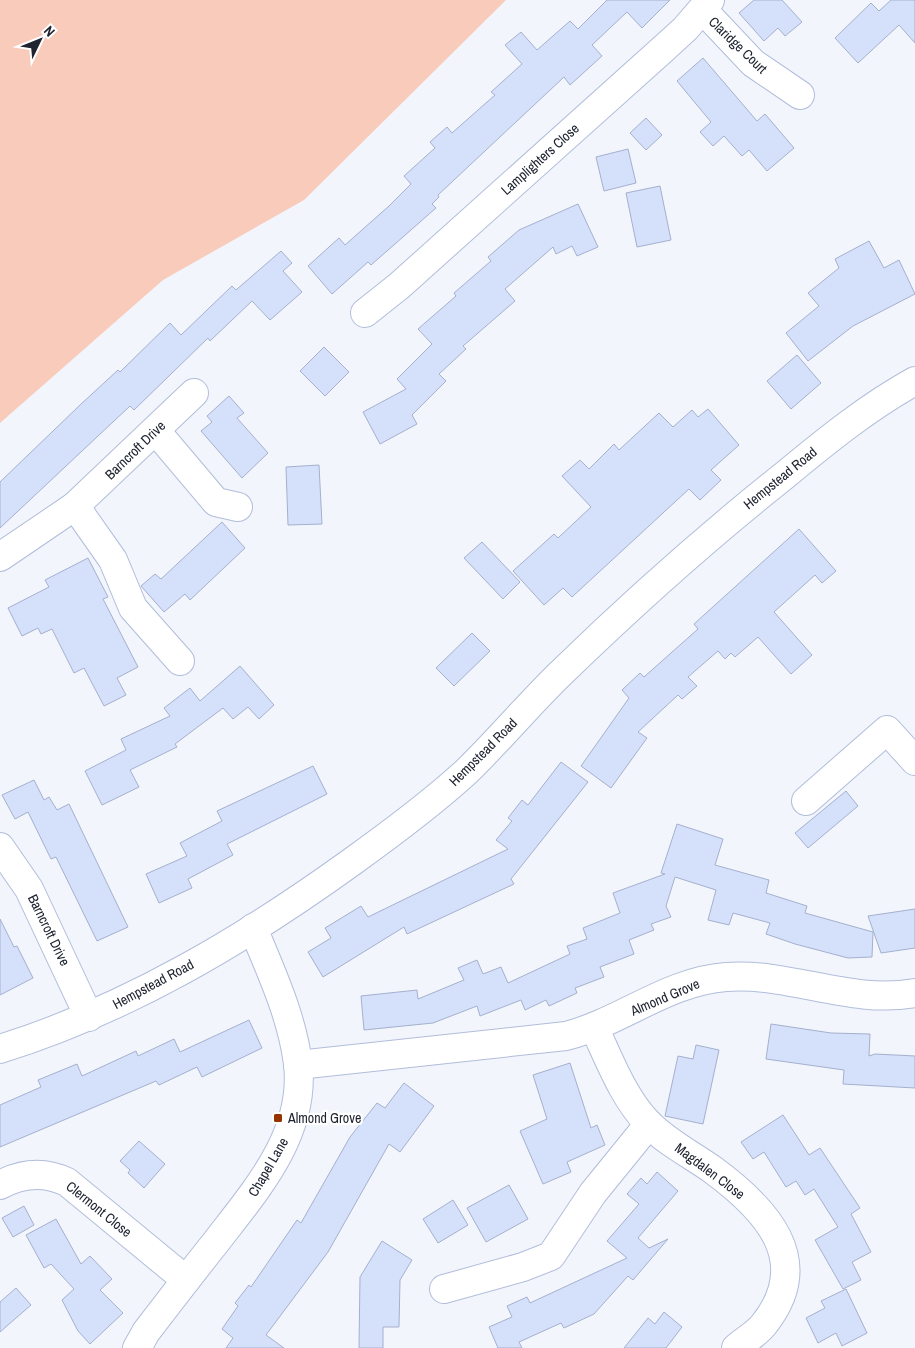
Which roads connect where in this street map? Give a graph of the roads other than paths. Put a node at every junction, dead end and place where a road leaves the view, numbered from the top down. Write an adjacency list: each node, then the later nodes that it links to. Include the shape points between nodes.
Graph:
1 (706, 5): 2 (street, Claridge Court, via 752,63); 3 (street, Lamplighters Close, via 662,50)
2 (800, 95)
3 (365, 313)
4 (915, 381): 14 (street, Hempstead Road, via 823,444 702,543 560,674 450,786 311,891)
5 (194, 393): 6 (street, Barncroft Drive)
6 (156, 431): 7 (street, Barncroft Drive); 8 (street, via 216,502)
7 (76, 506): 9 (street, Barncroft Drive); 10 (street, via 113,560 133,608)
8 (238, 507)
9 (0, 557)
10 (180, 661)
11 (915, 761): 12 (street, via 887,730)
12 (806, 801)
13 (0, 848): 16 (street, Barncroft Drive, via 29,889)
14 (253, 928): 16 (street, Hempstead Road, via 147,989); 19 (street, Chapel Lane, via 287,1012)
15 (915, 993): 17 (street, Almond Grove, via 866,995 779,979 726,977 678,988)
16 (89, 1017): 18 (street, Hempstead Road)
17 (594, 1027): 19 (street, Almond Grove, via 566,1036 536,1040); 20 (street, Magdalen Close, via 630,1097)
18 (0, 1049)
19 (298, 1065): 22 (street, Chapel Lane, via 292,1120 274,1161 252,1195)
20 (649, 1124): 23 (street, via 593,1193 551,1256); 25 (street, Magdalen Close, via 735,1188 772,1225 778,1238 786,1266 781,1294 764,1325)
21 (0, 1185): 22 (street, Clermont Close, via 20,1176 38,1174 66,1182)
22 (186, 1280): 24 (street, Chapel Lane)
23 (444, 1289)
24 (137, 1348)
25 (736, 1348)

